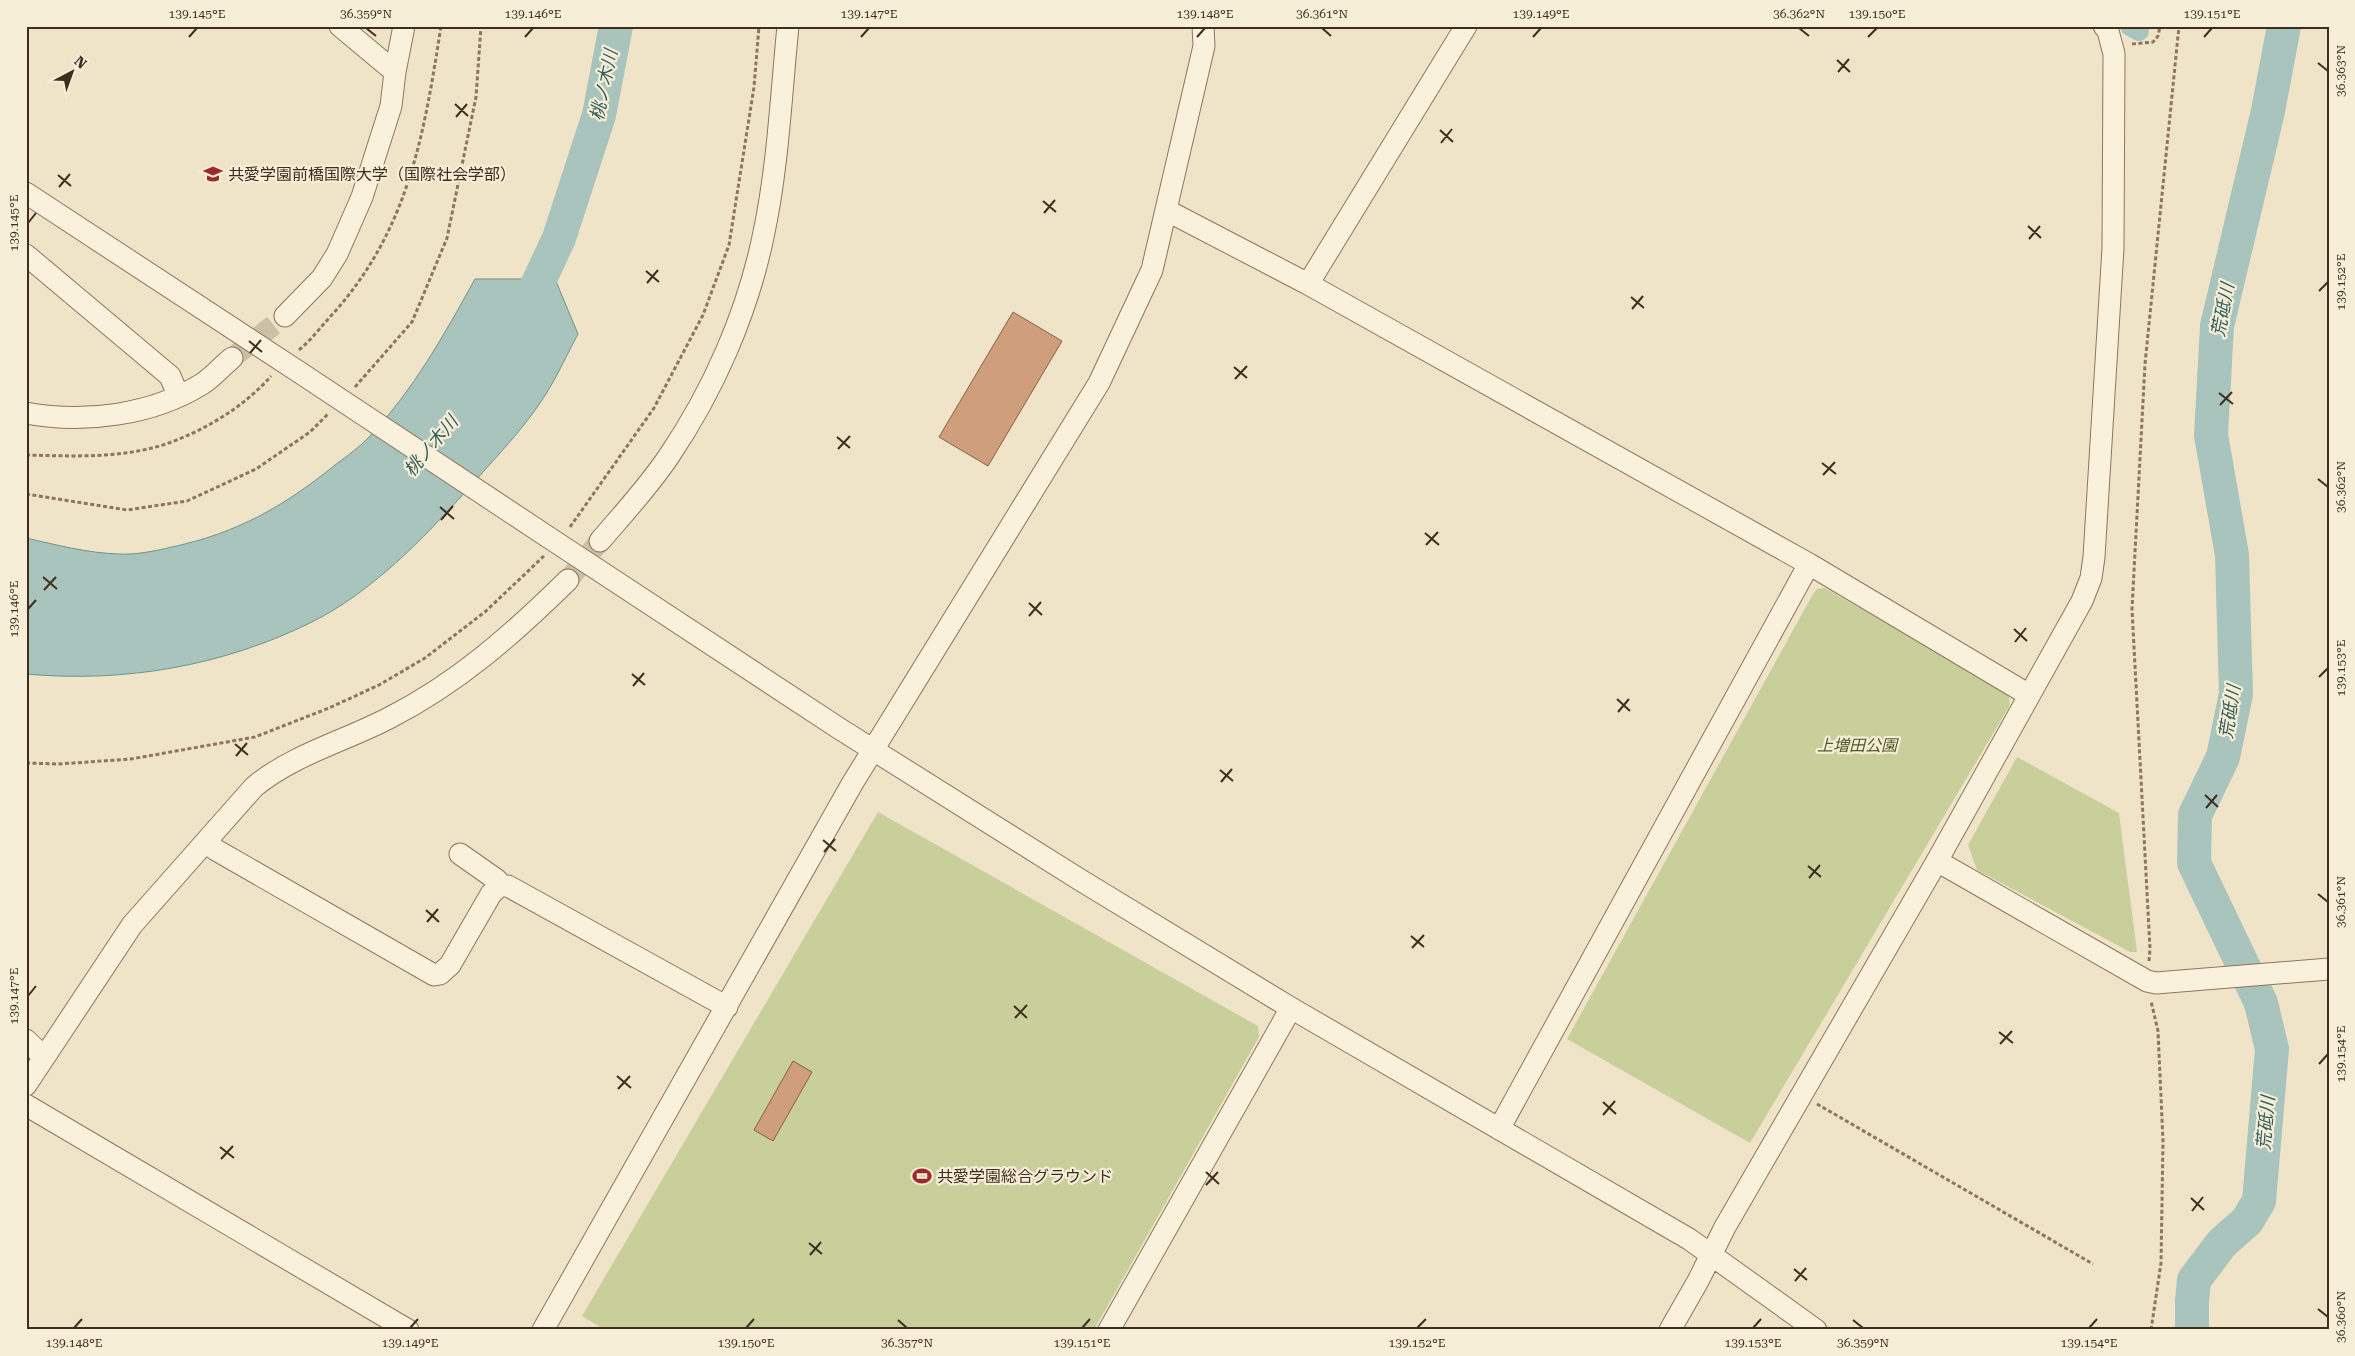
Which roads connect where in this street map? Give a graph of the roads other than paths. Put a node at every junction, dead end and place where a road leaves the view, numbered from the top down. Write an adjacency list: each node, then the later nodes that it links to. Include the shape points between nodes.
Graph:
1 (340, 26): 7 (street)
2 (404, 26): 7 (street)
3 (788, 26): 16 (street, via 773,182 763,237 744,307 686,429 648,484)
4 (1203, 26): 9 (street, via 1204,46)
5 (1466, 26): 11 (street)
6 (2104, 26): 19 (street, via 2112,47 2113,248 2094,557 2091,578 2082,601)
7 (395, 72): 12 (street, via 391,106 347,233 322,278)
8 (26, 193): 20 (street, bridge)
9 (1166, 210): 11 (street); 20 (street, via 1152,270 1099,383)
10 (26, 255): 14 (street, via 170,376)
11 (1308, 284): 17 (street)
12 (285, 316)
13 (232, 358): 14 (street, via 203,383)
14 (178, 395): 15 (street, via 104,417)
15 (26, 413)
16 (600, 541)
17 (1810, 564): 19 (street); 32 (street)
18 (568, 580): 21 (street, via 523,624 452,682 388,719 271,773)
19 (2029, 695): 23 (street)
20 (874, 750): 26 (street); 27 (street)
21 (206, 842): 24 (street, via 434,975 450,965); 29 (street, via 132,925)
22 (460, 854): 24 (street, via 497,880)
23 (1937, 860): 25 (street, via 2151,982); 33 (street)
24 (499, 886): 26 (street, via 516,889)
25 (2329, 969)
26 (727, 1007): 35 (street)
27 (1291, 1008): 32 (street); 36 (street)
28 (26, 1040): 29 (street)
29 (44, 1057): 30 (street)
30 (26, 1085)
31 (26, 1105): 34 (street)
32 (1499, 1129): 33 (street)
33 (1711, 1254): 37 (street); 38 (street)
34 (408, 1330)
35 (543, 1330)
36 (1109, 1330)
37 (1670, 1330)
38 (1816, 1330)

